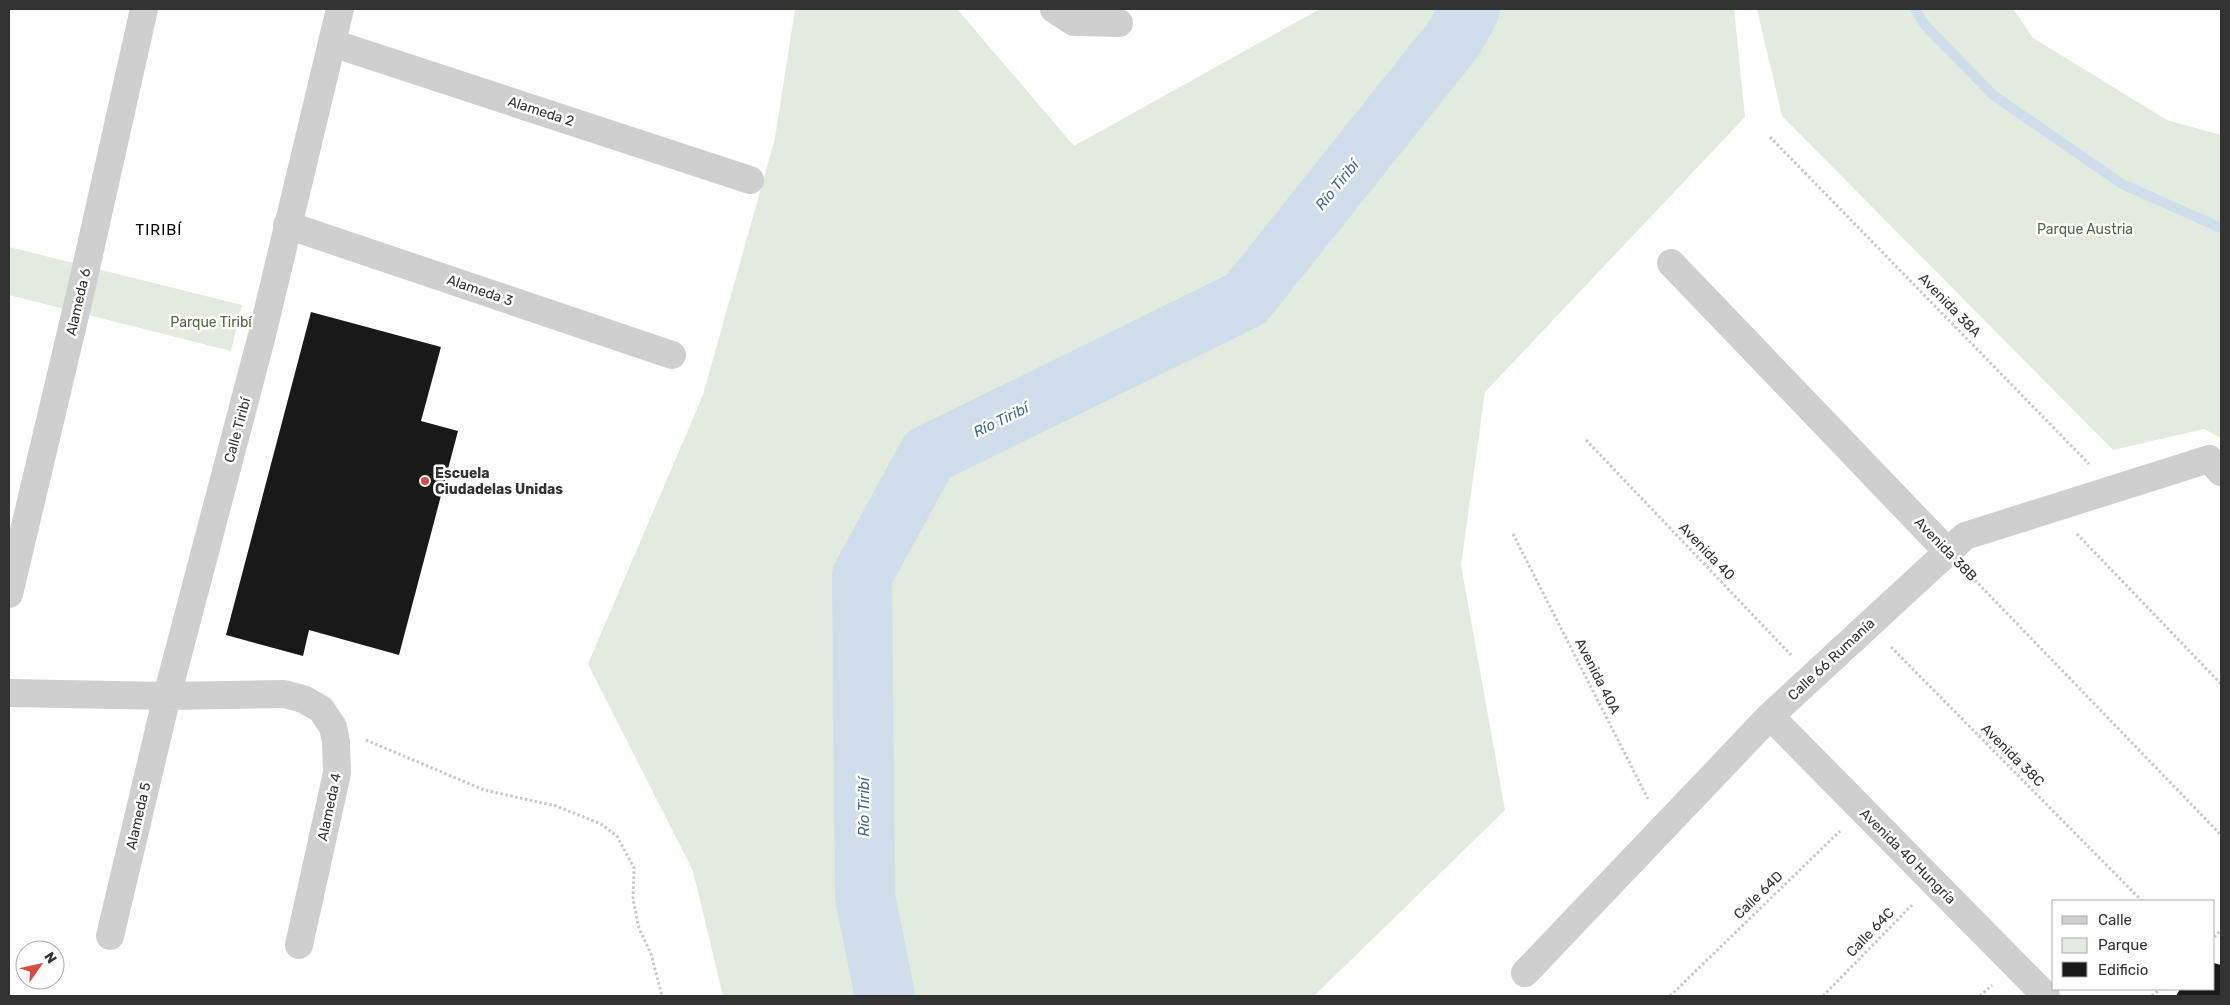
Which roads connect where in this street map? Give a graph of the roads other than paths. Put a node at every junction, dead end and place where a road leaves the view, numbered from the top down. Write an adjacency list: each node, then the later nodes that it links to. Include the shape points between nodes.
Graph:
1 (144, 9): 12 (street, Alameda 6, via 82,290)
2 (340, 9): 5 (street, Calle Tiribí)
3 (1054, 9): 4 (street, via 1074,22)
4 (1119, 23)
5 (332, 43): 6 (street, Alameda 2); 7 (street, Calle Tiribí)
6 (750, 180)
7 (287, 225): 9 (street, Alameda 3); 14 (street, Calle Tiribí, via 262,335)
8 (1671, 263): 11 (street, Avenida 38B)
9 (672, 355)
10 (2215, 466): 11 (street, Calle 66 Rumanía, via 2114,490 1965,536)
11 (1948, 552): 15 (street, Calle 66 Rumanía)
12 (9, 594)
13 (9, 693): 14 (street)
14 (167, 696): 16 (street, Alameda 5); 17 (street, Alameda 4, via 284,694 303,699 321,709 333,727 337,773)
15 (1770, 716): 18 (street, Calle 66 Rumanía); 19 (street, Avenida 40 Hungría)
16 (110, 936)
17 (299, 945)
18 (1526, 973)
19 (2046, 996)

